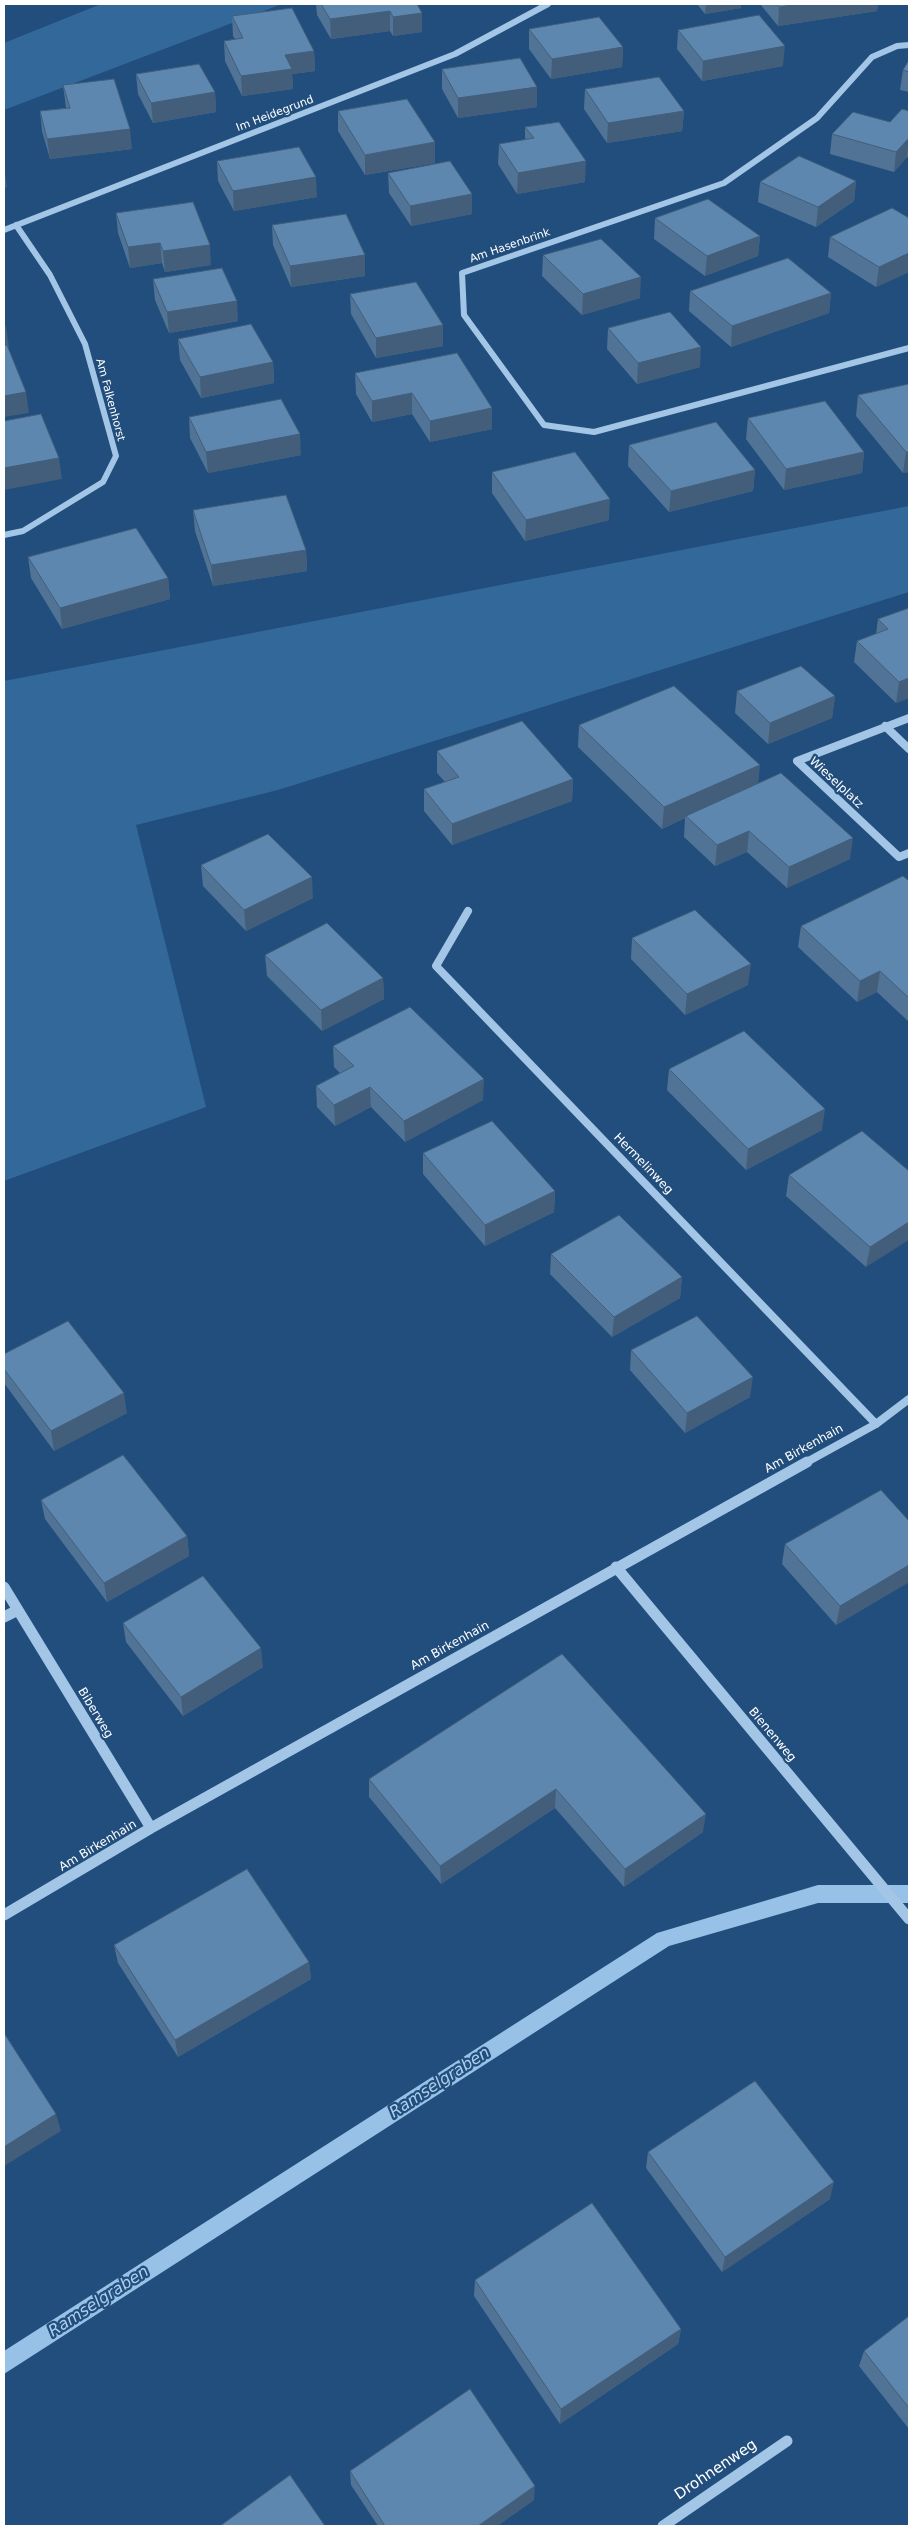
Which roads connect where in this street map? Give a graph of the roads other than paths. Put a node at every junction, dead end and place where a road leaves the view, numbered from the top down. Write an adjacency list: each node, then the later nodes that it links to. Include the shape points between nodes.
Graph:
1 (548, 4): 3 (street, Im Heidegrund, via 455,54)
2 (909, 45): 5 (street, Am Hasenbrink, via 872,57 817,118 724,183 462,273 464,315 544,425 594,432)
3 (16, 225): 4 (street, Im Heidegrund); 6 (street, Am Falkenhorst, via 50,275 85,344 116,456 102,482 23,531)
4 (4, 230)
5 (909, 348)
6 (4, 535)
7 (909, 718): 8 (street, Wieselplatz)
8 (885, 726): 9 (street); 10 (street, Wieselplatz, via 797,761 899,857)
9 (909, 749)
10 (909, 853)
11 (468, 911): 13 (street, Hermelinweg, via 436,966)
12 (909, 1399): 13 (street, Am Birkenhain)
13 (876, 1424): 14 (street, Am Birkenhain)
14 (616, 1567): 18 (street, Am Birkenhain); 20 (street, Bienenweg)
15 (4, 1587): 16 (street, Biberweg)
16 (18, 1610): 17 (street); 18 (street, Biberweg)
17 (4, 1617)
18 (151, 1828): 19 (street, Am Birkenhain)
19 (4, 1915)
20 (909, 1919)
21 (787, 2441): 22 (street, Drohnenweg)
22 (663, 2526)

